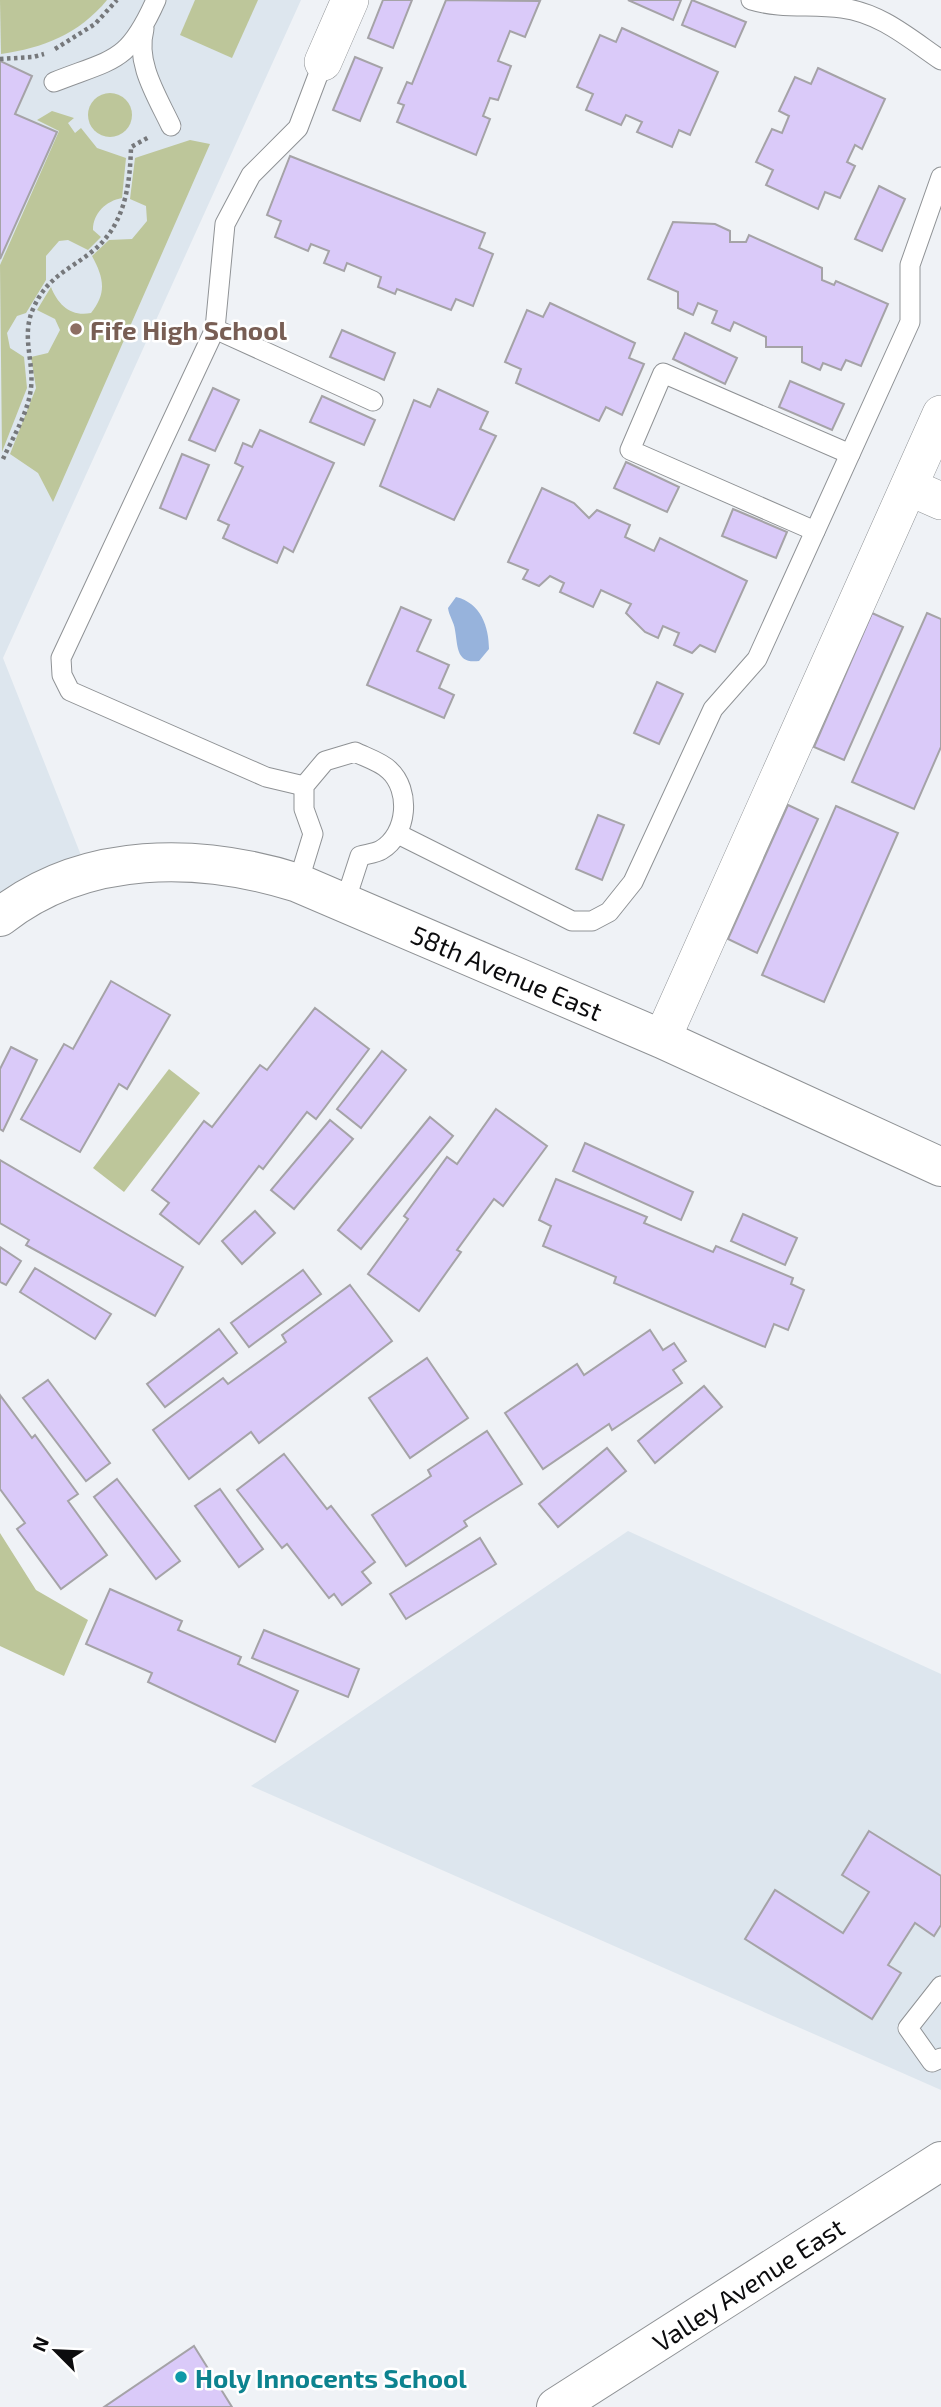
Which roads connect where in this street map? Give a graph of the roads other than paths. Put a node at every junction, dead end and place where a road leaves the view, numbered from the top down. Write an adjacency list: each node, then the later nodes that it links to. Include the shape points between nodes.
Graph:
1 (156, 0): 4 (lane)
2 (350, 0): 6 (street)
3 (751, 0): 5 (lane, via 773,6 842,8 881,19)
4 (145, 25): 7 (lane, via 121,56); 8 (lane, via 140,43 143,65)
5 (941, 60)
6 (323, 62): 10 (lane, via 298,128 251,175 225,224)
7 (54, 82)
8 (171, 126)
9 (941, 177): 13 (lane, via 910,265 910,322)
10 (215, 329): 11 (lane); 16 (lane, via 61,657 62,675 70,691 266,777)
11 (373, 401)
12 (941, 414): 14 (street)
13 (850, 454): 15 (lane); 15 (lane, via 663,373 630,450)
14 (925, 494): 21 (street)
15 (815, 531): 17 (lane, via 757,659 713,709 633,883 609,912 592,921 572,921)
16 (303, 786): 17 (lane, via 325,761 355,752 388,769 402,789 404,809); 18 (lane, via 304,809 313,834)
17 (398, 834): 19 (lane, via 381,850 360,856)
18 (298, 883): 19 (street, 58th Avenue East); 20 (street, 58th Avenue East, via 243,867 172,861 128,864 55,884)
19 (345, 902): 21 (street, 58th Avenue East)
20 (0, 917)
21 (662, 1039): 22 (street, 58th Avenue East)
22 (941, 1167)
23 (941, 1986): 24 (lane, via 908,2028 933,2062)
24 (941, 2058)
25 (941, 2161): 26 (street, Valley Avenue East)
26 (556, 2407)

